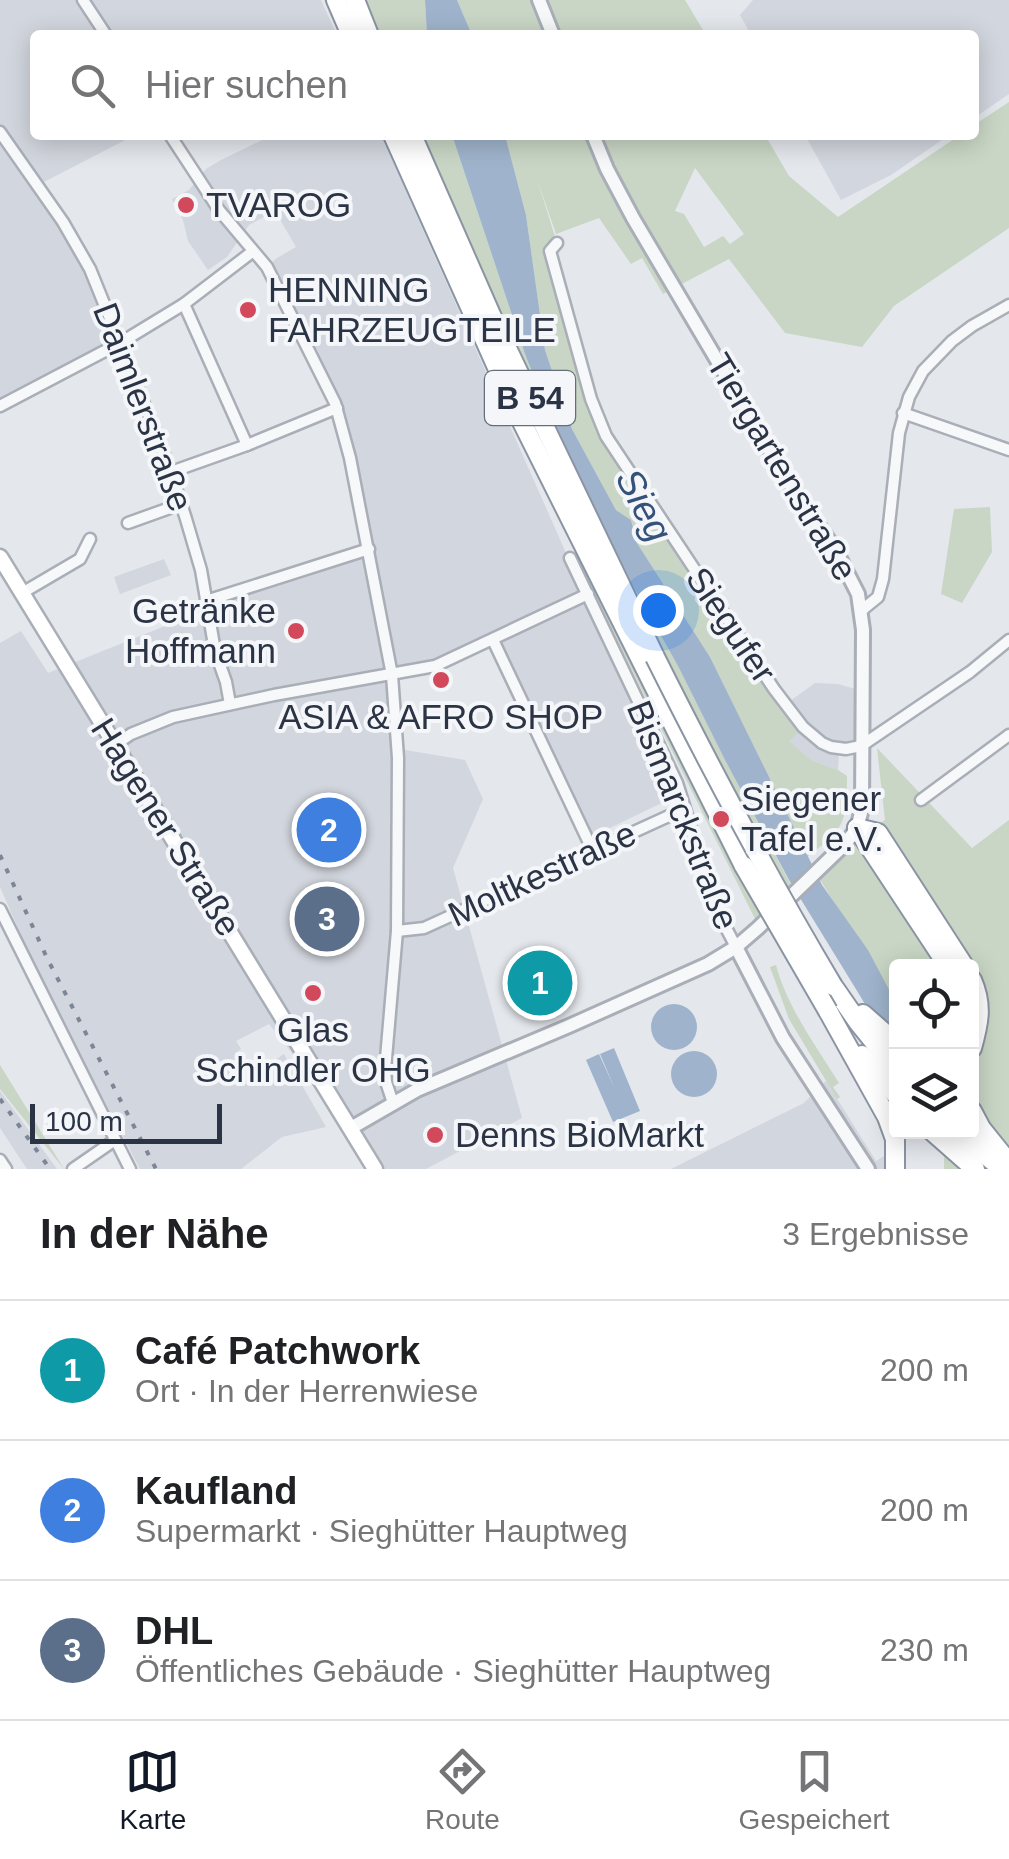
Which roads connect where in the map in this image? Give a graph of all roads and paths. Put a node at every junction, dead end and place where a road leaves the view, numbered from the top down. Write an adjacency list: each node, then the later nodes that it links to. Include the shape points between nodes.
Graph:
1 (83, 0): 5 (street)
2 (336, 0): 6 (highway)
3 (355, 0): 7 (highway)
4 (539, 0): 8 (street)
5 (103, 30)
6 (349, 30)
7 (367, 30)
8 (551, 30)
9 (0, 132): 18 (street, Daimlerstraße, via 90,269)
10 (173, 140): 15 (street)
11 (395, 140): 52 (highway, B 54, bridge, via 517,412 680,741)
12 (414, 140): 51 (highway, B 54, bridge, via 663,672)
13 (595, 140): 34 (street, Tiergartenstraße, via 633,218 836,551)
14 (556, 243): 41 (street, Siegufer, via 550,250 591,399 611,444 803,726 822,743)
15 (252, 252): 16 (street); 20 (street, via 268,267)
16 (184, 304): 18 (street); 22 (street)
17 (1009, 305): 21 (street, via 937,355)
18 (120, 344): 19 (street); 24 (street, Daimlerstraße)
19 (0, 406)
20 (337, 408): 22 (street); 28 (street)
21 (904, 413): 23 (street); 34 (street, via 883,580 878,597)
22 (246, 445): 24 (street)
23 (1009, 450)
24 (171, 472): 25 (street, Daimlerstraße)
25 (182, 504): 26 (street); 33 (street, Daimlerstraße)
26 (128, 523)
27 (90, 539): 31 (street, via 80,559)
28 (369, 549): 33 (street); 37 (street)
29 (0, 557): 31 (main road, Hagener Straße)
30 (570, 558): 32 (street, Bismarckstraße)
31 (22, 593): 40 (main road, Hagener Straße)
32 (588, 594): 35 (street); 43 (street, Bismarckstraße)
33 (206, 600): 38 (street, Daimlerstraße)
34 (862, 610): 41 (street, Tiergartenstraße)
35 (492, 640): 37 (street, via 435,666); 45 (street)
36 (1009, 640): 41 (street)
37 (392, 675): 38 (street); 47 (street)
38 (230, 704): 40 (street, via 173,717)
39 (1009, 735): 42 (street)
40 (115, 745): 58 (main road, Hagener Straße)
41 (861, 746): 44 (street, Tiergartenstraße)
42 (922, 800)
43 (684, 809): 45 (street, Moltkestraße); 48 (street, Bismarckstraße)
44 (858, 828): 48 (street, bridge); 49 (highway); 50 (highway, via 878,833)
45 (593, 851): 47 (street, Moltkestraße, via 424,928)
46 (0, 909): 61 (street)
47 (397, 932): 56 (street, via 385,1070)
48 (736, 947): 56 (street); 68 (street, Bismarckstraße, via 782,1038)
49 (943, 959)
50 (959, 959)
51 (833, 986): 53 (highway); 54 (highway, B 54)
52 (828, 1011): 55 (highway, B 54); 69 (highway, via 887,1116)
53 (889, 1037)
54 (889, 1060)
55 (889, 1087)
56 (393, 1103): 58 (street)
57 (979, 1124): 63 (highway)
58 (351, 1128): 67 (main road, Hagener Straße)
59 (941, 1139): 70 (highway)
60 (966, 1139): 71 (highway)
61 (115, 1140): 65 (street); 66 (street)
62 (0, 1160): 64 (street)
63 (1009, 1163)
64 (6, 1169)
65 (73, 1169)
66 (130, 1169)
67 (375, 1169)
68 (868, 1169)
69 (894, 1169)
70 (975, 1169)
71 (1002, 1169)

